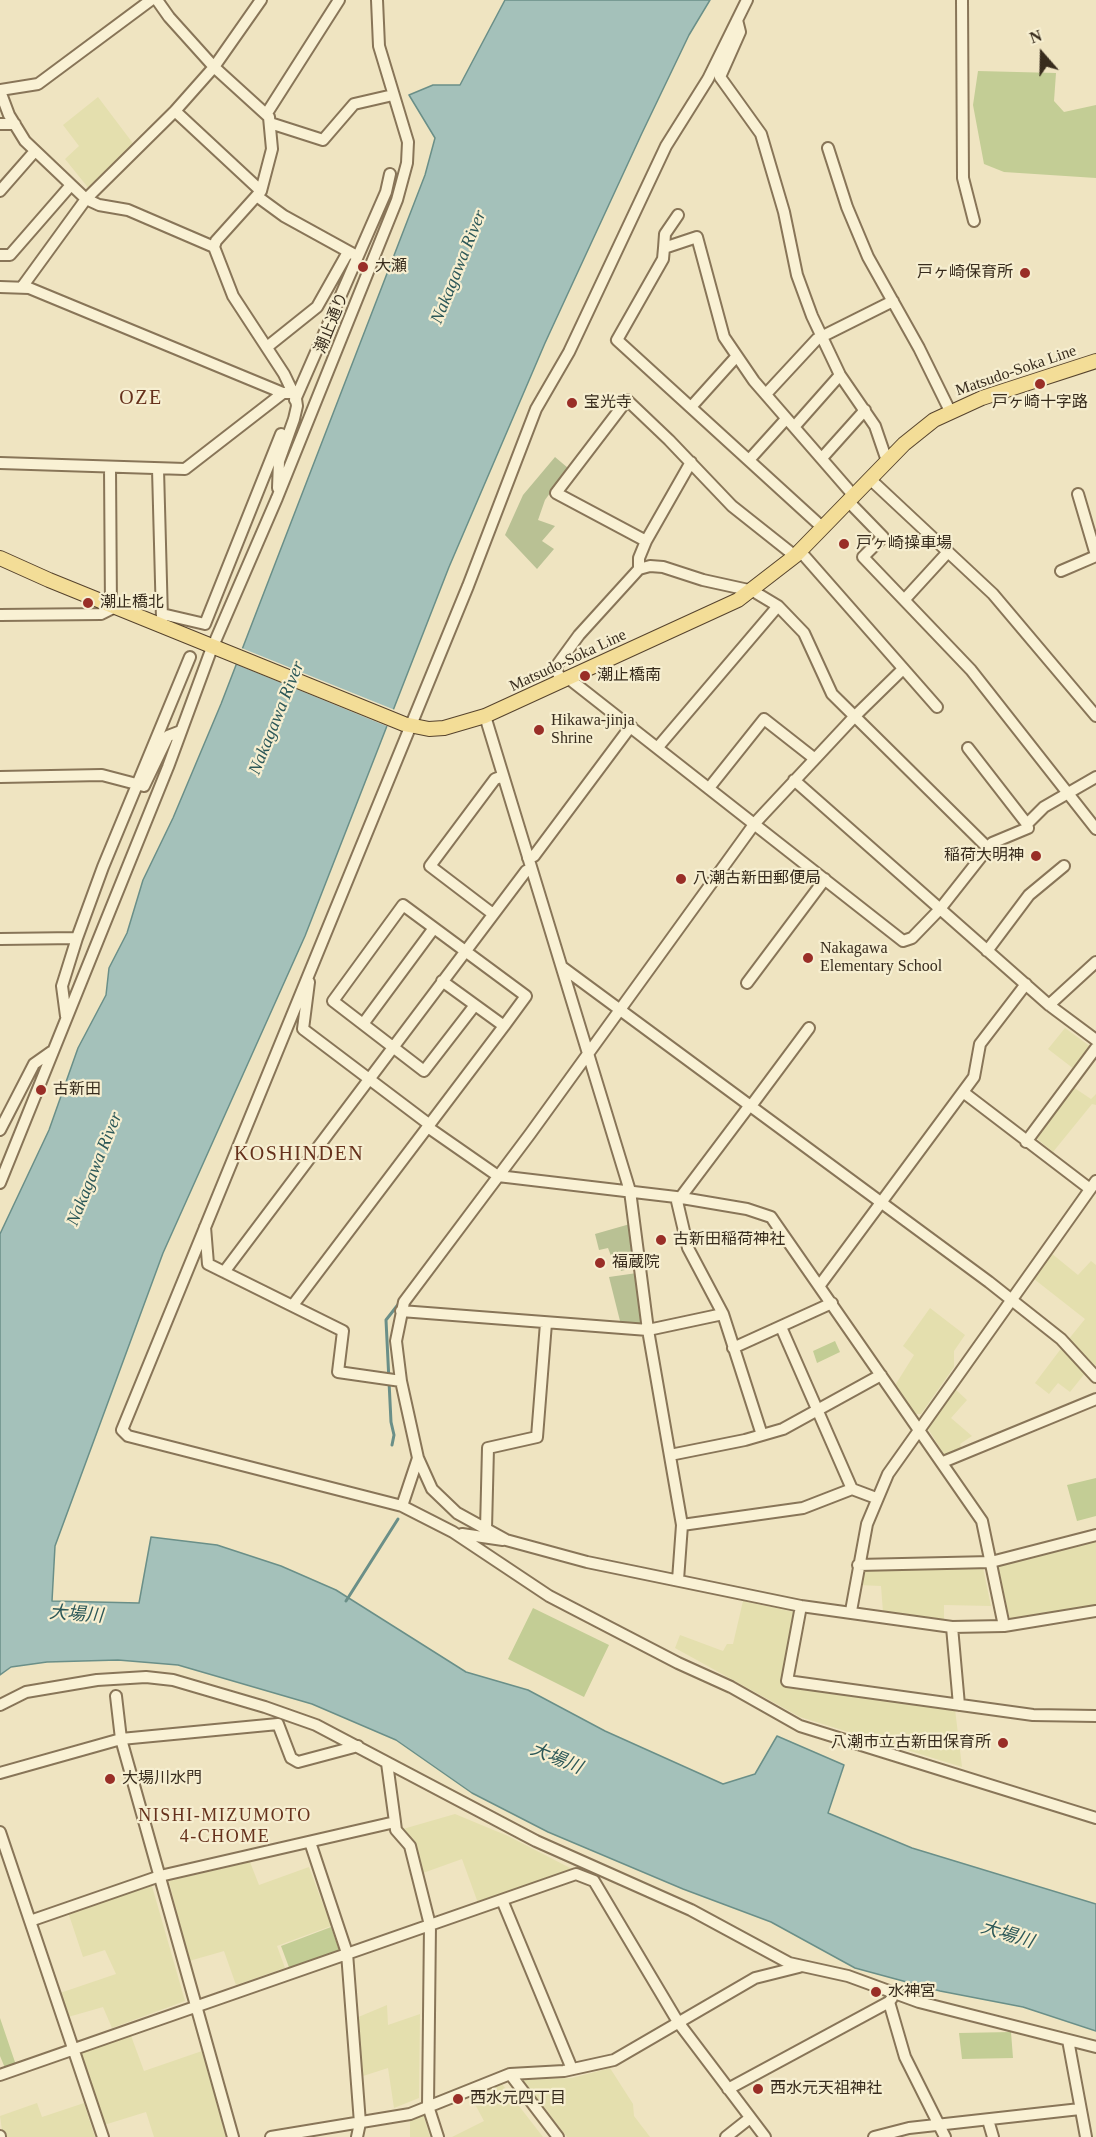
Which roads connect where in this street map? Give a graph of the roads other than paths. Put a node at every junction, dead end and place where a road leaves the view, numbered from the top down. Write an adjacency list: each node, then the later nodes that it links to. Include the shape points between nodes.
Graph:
1 (151, 0): 10 (street, via 38,84)
2 (157, 0): 9 (street)
3 (261, 0): 9 (street)
4 (339, 0): 13 (street)
5 (377, 0): 11 (street, 潮止通り, via 379,46)
6 (747, 0): 8 (street)
7 (962, 0): 24 (street, via 963,178)
8 (737, 20): 32 (street, via 740,32 720,76 761,134 797,275); 76 (street, via 708,79 666,146 569,352 536,409)
9 (214, 67): 12 (street); 13 (street)
10 (0, 90): 15 (street)
11 (393, 95): 13 (street, via 354,104 323,140); 52 (street, 潮止通り, via 408,142 404,179)
12 (175, 111): 21 (street); 22 (street)
13 (269, 118): 21 (street, via 272,149)
14 (0, 124): 15 (street)
15 (15, 124): 17 (street)
16 (828, 148): 31 (street, via 868,257)
17 (35, 151): 19 (street); 20 (street)
18 (390, 174): 27 (street, via 386,192)
19 (72, 185): 22 (street); 28 (street, via 10,255)
20 (0, 191)
21 (259, 194): 25 (street); 27 (street, via 284,216)
22 (86, 199): 25 (street, via 128,210); 30 (street)
23 (678, 215): 26 (street, via 665,234)
24 (974, 221)
25 (214, 247): 33 (street, via 233,296)
26 (664, 248): 34 (street, via 697,237 717,316); 39 (street, via 663,259 617,340)
27 (353, 254): 33 (street, via 317,307); 38 (street)
28 (0, 255)
29 (0, 287): 30 (street)
30 (22, 287): 38 (street)
31 (893, 301): 32 (street); 41 (street)
32 (820, 338): 36 (street); 37 (street)
33 (267, 347): 38 (street)
34 (736, 357): 37 (street); 39 (street)
35 (1096, 361): 41 (main road, Matsudo-Soka Line)
36 (840, 375): 40 (street); 42 (street)
37 (766, 394): 42 (street)
38 (291, 395): 49 (street, via 185,469); 52 (street, via 297,406 279,460); 67 (street, via 205,624)
39 (691, 407): 44 (street)
40 (865, 410): 43 (street); 45 (street)
41 (950, 411): 45 (main road, Matsudo-Soka Line, via 917,432)
42 (790, 423): 43 (street); 44 (street)
43 (822, 458): 53 (street)
44 (748, 460): 54 (street)
45 (887, 461): 50 (main road, Matsudo-Soka Line)
46 (691, 462): 55 (street); 55 (street, via 627,400 556,493); 57 (street, via 732,506)
47 (0, 463): 48 (street)
48 (110, 468): 49 (street); 64 (street)
49 (158, 469): 67 (street)
50 (870, 479): 53 (main road, Matsudo-Soka Line); 56 (street)
51 (1078, 494): 58 (street)
52 (277, 498): 68 (street, 潮止通り)
53 (851, 499): 54 (main road, Matsudo-Soka Line); 63 (street, via 883,537 863,557)
54 (823, 528): 57 (main road, Matsudo-Soka Line)
55 (646, 541): 60 (street)
56 (948, 552): 63 (street); 74 (street, via 993,594)
57 (797, 553): 62 (main road, Matsudo-Soka Line); 70 (street)
58 (1096, 555): 61 (street)
59 (0, 558): 64 (main road, Matsudo-Soka Line)
60 (639, 569): 62 (street, via 663,567); 71 (street, via 579,634 555,668)
61 (1061, 571)
62 (753, 591): 65 (street); 71 (main road, Matsudo-Soka Line)
63 (905, 599): 88 (street, via 971,670)
64 (112, 606): 66 (street, via 101,614); 67 (main road, Matsudo-Soka Line)
65 (778, 606): 73 (street, via 804,633 832,694); 79 (street)
66 (0, 615)
67 (162, 620): 68 (main road, Matsudo-Soka Line)
68 (218, 649): 76 (main road, Matsudo-Soka Line); 78 (street, 潮止通り)
69 (190, 657): 86 (street)
70 (903, 669): 72 (street); 73 (street)
71 (565, 680): 75 (main road, Matsudo-Soka Line); 77 (street)
72 (937, 707)
73 (855, 716): 81 (street); 92 (street)
74 (1096, 716)
75 (485, 717): 76 (main road, Matsudo-Soka Line, via 444,728); 82 (street)
76 (407, 725): 105 (street)
77 (631, 726): 79 (street); 93 (street)
78 (181, 730): 86 (street, via 168,736 153,772 144,786); 112 (street, 潮止通り)
79 (658, 747): 87 (street)
80 (968, 748): 90 (street)
81 (815, 759): 85 (street); 87 (street, via 764,719)
82 (503, 776): 93 (street); 97 (street, via 495,779 430,866)
83 (0, 777): 86 (street, via 102,775)
84 (1096, 777): 88 (street)
85 (794, 780): 89 (street); 96 (street)
86 (138, 787): 99 (street)
87 (709, 788): 89 (street)
88 (1068, 792): 90 (street); 91 (street)
89 (755, 823): 95 (street); 111 (street)
90 (1027, 824): 92 (street, via 1028,828)
91 (1096, 829)
92 (987, 847): 96 (street)
93 (530, 863): 97 (street); 104 (street)
94 (1064, 866): 102 (street, via 1029,895)
95 (825, 879): 96 (street, via 903,941 912,938); 107 (street)
96 (940, 909): 102 (street)
97 (493, 914): 101 (street)
98 (434, 928): 101 (street); 113 (street); 113 (street, via 403,905 333,1001)
99 (77, 938): 100 (street); 112 (street, via 62,986)
100 (0, 939)
101 (465, 950): 106 (street); 114 (street, via 526,996)
102 (987, 951): 108 (street)
103 (1096, 962): 110 (street)
104 (562, 967): 111 (street); 120 (street)
105 (308, 974): 121 (street, via 303,1029); 134 (street)
106 (442, 981): 109 (street); 117 (street)
107 (747, 983)
108 (1026, 984): 110 (street); 122 (street, via 980,1044 974,1077)
109 (475, 1005): 114 (street); 117 (street, via 424,1071)
110 (1049, 1005): 116 (street)
111 (620, 1010): 120 (street); 123 (street)
112 (66, 1017): 119 (street, 潮止通り)
113 (363, 1024): 117 (street)
114 (504, 1026): 125 (street)
115 (809, 1028): 123 (street)
116 (1096, 1040)
117 (393, 1047): 121 (street)
118 (1096, 1048): 127 (street)
119 (51, 1052): 124 (street, via 34,1064); 129 (street, 潮止通り)
120 (588, 1053): 128 (street); 131 (street)
121 (370, 1079): 125 (street); 135 (street)
122 (963, 1092): 127 (street); 133 (street)
123 (751, 1106): 132 (street); 133 (street)
124 (4, 1109): 126 (street)
125 (430, 1126): 128 (street); 139 (street)
126 (0, 1130)
127 (1026, 1142): 130 (street)
128 (498, 1176): 131 (street); 140 (street)
129 (0, 1183)
130 (1093, 1185): 137 (street)
131 (630, 1191): 132 (street); 144 (street)
132 (678, 1198): 136 (street, via 747,1209 771,1217); 141 (street, via 688,1248)
133 (882, 1203): 136 (street); 137 (street)
134 (205, 1224): 135 (street, via 208,1264); 158 (street, via 125,1422 124,1433)
135 (224, 1272): 139 (street)
136 (820, 1285): 138 (street)
137 (1011, 1301): 147 (street, via 1061,1340); 151 (street)
138 (832, 1303): 143 (street); 146 (street)
139 (293, 1305): 148 (street, via 343,1331 338,1371)
140 (401, 1311): 142 (street); 148 (street, via 396,1341)
141 (723, 1314): 144 (street); 145 (street)
142 (546, 1323): 144 (street); 160 (street, via 537,1437 488,1448)
143 (781, 1327): 145 (street); 150 (street)
144 (648, 1330): 153 (street)
145 (734, 1348): 152 (street)
146 (882, 1376): 150 (street); 151 (street)
147 (1096, 1377)
148 (401, 1381): 154 (street)
149 (1096, 1399): 155 (street)
150 (819, 1410): 152 (street); 156 (street)
151 (920, 1428): 155 (street); 157 (street)
152 (762, 1435): 153 (street)
153 (670, 1455): 159 (street)
154 (418, 1458): 158 (street); 160 (street, via 428,1484 448,1507)
155 (943, 1462): 164 (street, via 982,1521)
156 (852, 1488): 157 (street); 159 (street, via 803,1508)
157 (876, 1498): 165 (street)
158 (402, 1506): 161 (street)
159 (682, 1525): 166 (street)
160 (486, 1528): 163 (street)
161 (453, 1532): 163 (street); 180 (street, via 549,1596 800,1726)
162 (1096, 1535): 164 (street)
163 (506, 1540): 166 (street, via 578,1560)
164 (991, 1562): 165 (street); 170 (street)
165 (858, 1565): 168 (street)
166 (678, 1580): 167 (street)
167 (801, 1606): 168 (street); 174 (street, via 787,1681)
168 (851, 1611): 171 (street)
169 (1096, 1611): 170 (street)
170 (1004, 1626): 171 (street)
171 (952, 1627): 174 (street)
172 (116, 1696): 176 (street)
173 (0, 1705): 177 (street, via 26,1692 43,1689 97,1680 159,1678 301,1719)
174 (959, 1705): 175 (street, via 1033,1715)
175 (1096, 1716)
176 (121, 1739): 177 (street, via 278,1724 291,1758 298,1762); 179 (street); 184 (street)
177 (358, 1746): 178 (street)
178 (387, 1763): 181 (street); 189 (street, via 536,1841 691,1910)
179 (0, 1773)
180 (1096, 1818)
181 (395, 1822): 183 (street); 187 (street, via 396,1830 411,1846)
182 (0, 1832): 186 (street)
183 (310, 1842): 184 (street); 188 (street)
184 (160, 1876): 186 (street); 191 (street)
185 (502, 1900): 187 (street); 192 (street, via 576,1874 594,1881); 196 (street)
186 (30, 1921): 195 (street)
187 (430, 1925): 188 (street); 200 (street)
188 (347, 1953): 191 (street); 204 (street)
189 (799, 1967): 190 (street, via 848,1976); 192 (street, via 755,1977)
190 (892, 1998): 193 (street); 199 (street); 205 (street, via 905,2057)
191 (196, 2006): 195 (street); 207 (street)
192 (678, 2022): 196 (street, via 614,2060); 199 (street)
193 (1068, 2040): 194 (street); 201 (street)
194 (1096, 2047)
195 (74, 2049): 198 (street); 206 (street)
196 (572, 2069): 197 (street)
197 (510, 2074): 200 (street); 211 (street)
198 (0, 2075)
199 (728, 2089): 202 (street)
200 (428, 2106): 204 (street, via 410,2114); 210 (street)
201 (1080, 2109): 203 (street); 217 (street)
202 (750, 2118): 212 (street); 213 (street)
203 (988, 2120): 205 (street); 216 (street)
204 (360, 2123): 208 (street); 209 (street)
205 (939, 2125): 214 (street, via 909,2127); 215 (street)
206 (103, 2137)
207 (233, 2137)
208 (272, 2137)
209 (357, 2137)
210 (438, 2137)
211 (558, 2137)
212 (726, 2137)
213 (765, 2137)
214 (874, 2137)
215 (945, 2137)
216 (993, 2137)
217 (1086, 2137)

